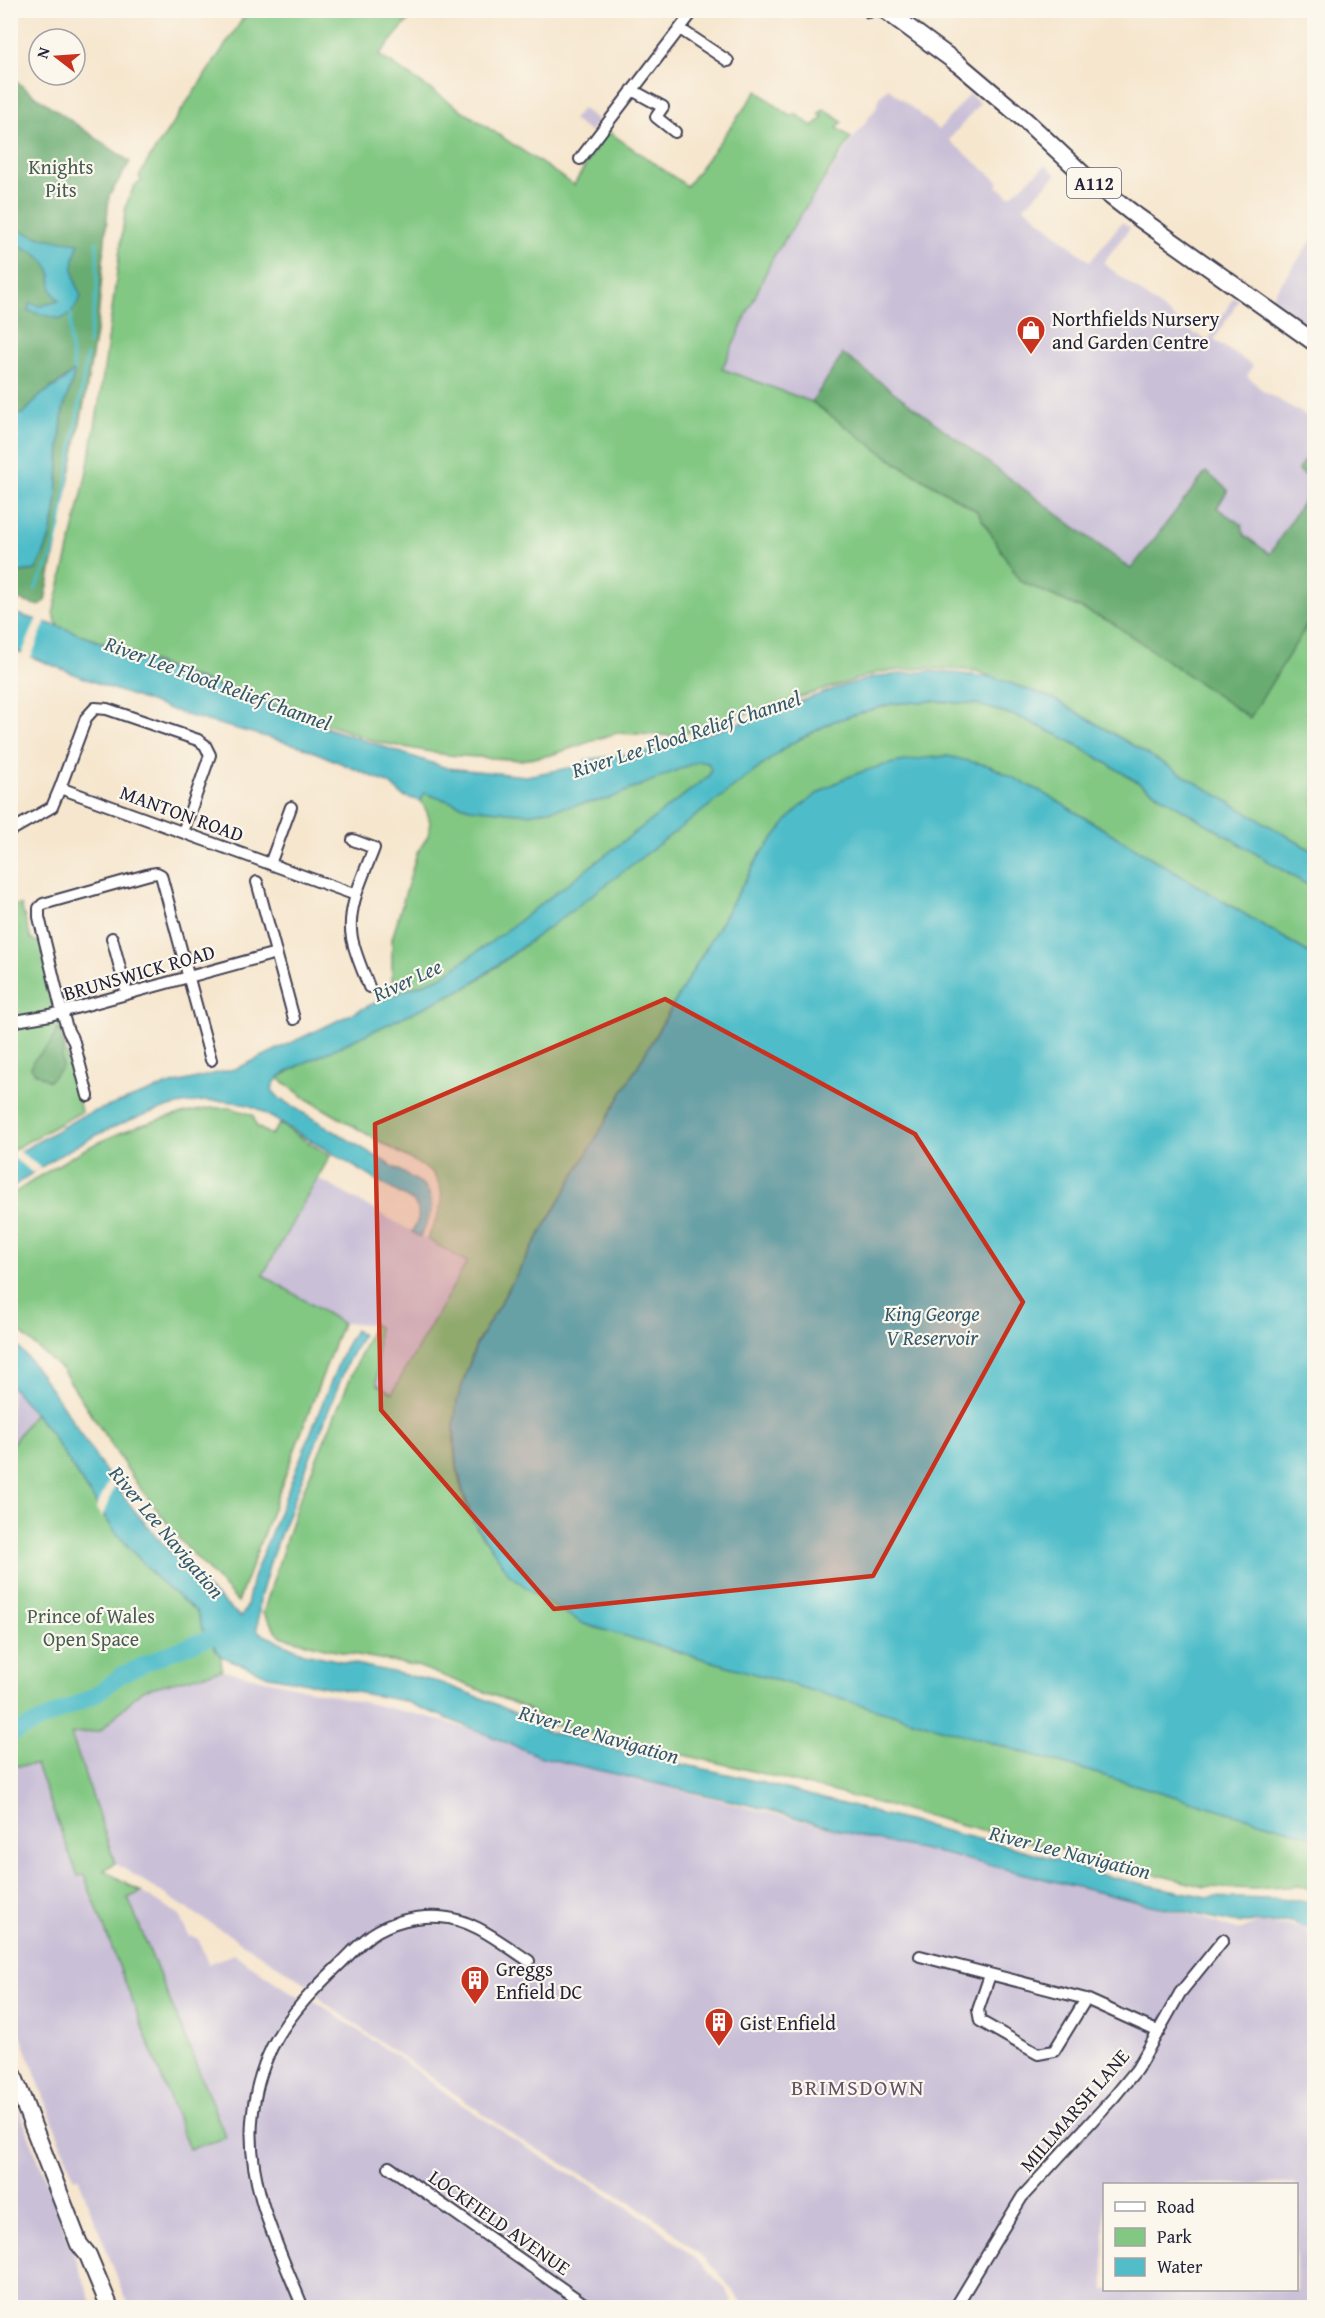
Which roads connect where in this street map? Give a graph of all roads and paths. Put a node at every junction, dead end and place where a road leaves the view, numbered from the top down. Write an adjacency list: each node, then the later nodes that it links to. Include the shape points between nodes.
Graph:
1 (694, 10): 3 (street)
2 (875, 11): 8 (main road, A112, via 986,86 1126,209)
3 (680, 29): 4 (street); 5 (street)
4 (728, 62)
5 (632, 90): 6 (street, via 663,107 656,117); 7 (street)
6 (675, 132)
7 (580, 159)
8 (1314, 342)
9 (60, 788): 11 (street, via 52,807); 12 (street, MANTON ROAD); 12 (street, via 86,718 95,708 198,740 210,755)
10 (291, 807): 14 (street)
11 (10, 831)
12 (183, 832): 14 (street, MANTON ROAD)
13 (353, 840): 16 (street, via 374,848)
14 (270, 864): 16 (street, MANTON ROAD)
15 (257, 882): 18 (street)
16 (356, 896): 20 (street, via 352,938)
17 (112, 938): 21 (street)
18 (276, 953): 19 (street, BRUNSWICK ROAD); 23 (street)
19 (189, 977): 21 (street, BRUNSWICK ROAD); 22 (street, via 160,875 139,877 39,908); 25 (street)
20 (369, 987)
21 (127, 994): 22 (street, BRUNSWICK ROAD)
22 (62, 1012): 24 (street, BRUNSWICK ROAD); 26 (street)
23 (294, 1019)
24 (10, 1022)
25 (211, 1060)
26 (88, 1096)
27 (1223, 1940): 32 (street, MILLMARSH LANE, via 1180,1993)
28 (920, 1956): 30 (street)
29 (529, 1961): 38 (street, via 494,1937 460,1921 432,1917 403,1921 372,1935 290,2017 261,2074 252,2120 252,2152 268,2221)
30 (990, 1975): 31 (street); 31 (street, via 978,2010 980,2020 1038,2054 1054,2050)
31 (1086, 1999): 32 (street)
32 (1159, 2032): 40 (street, MILLMARSH LANE, via 1114,2097 1022,2198)
33 (10, 2067): 35 (main road)
34 (389, 2167): 39 (street, LOCKFIELD AVENUE)
35 (79, 2244): 36 (main road); 37 (main road, via 88,2255)
36 (99, 2307)
37 (110, 2307)
38 (303, 2307)
39 (590, 2307)
40 (956, 2307)

